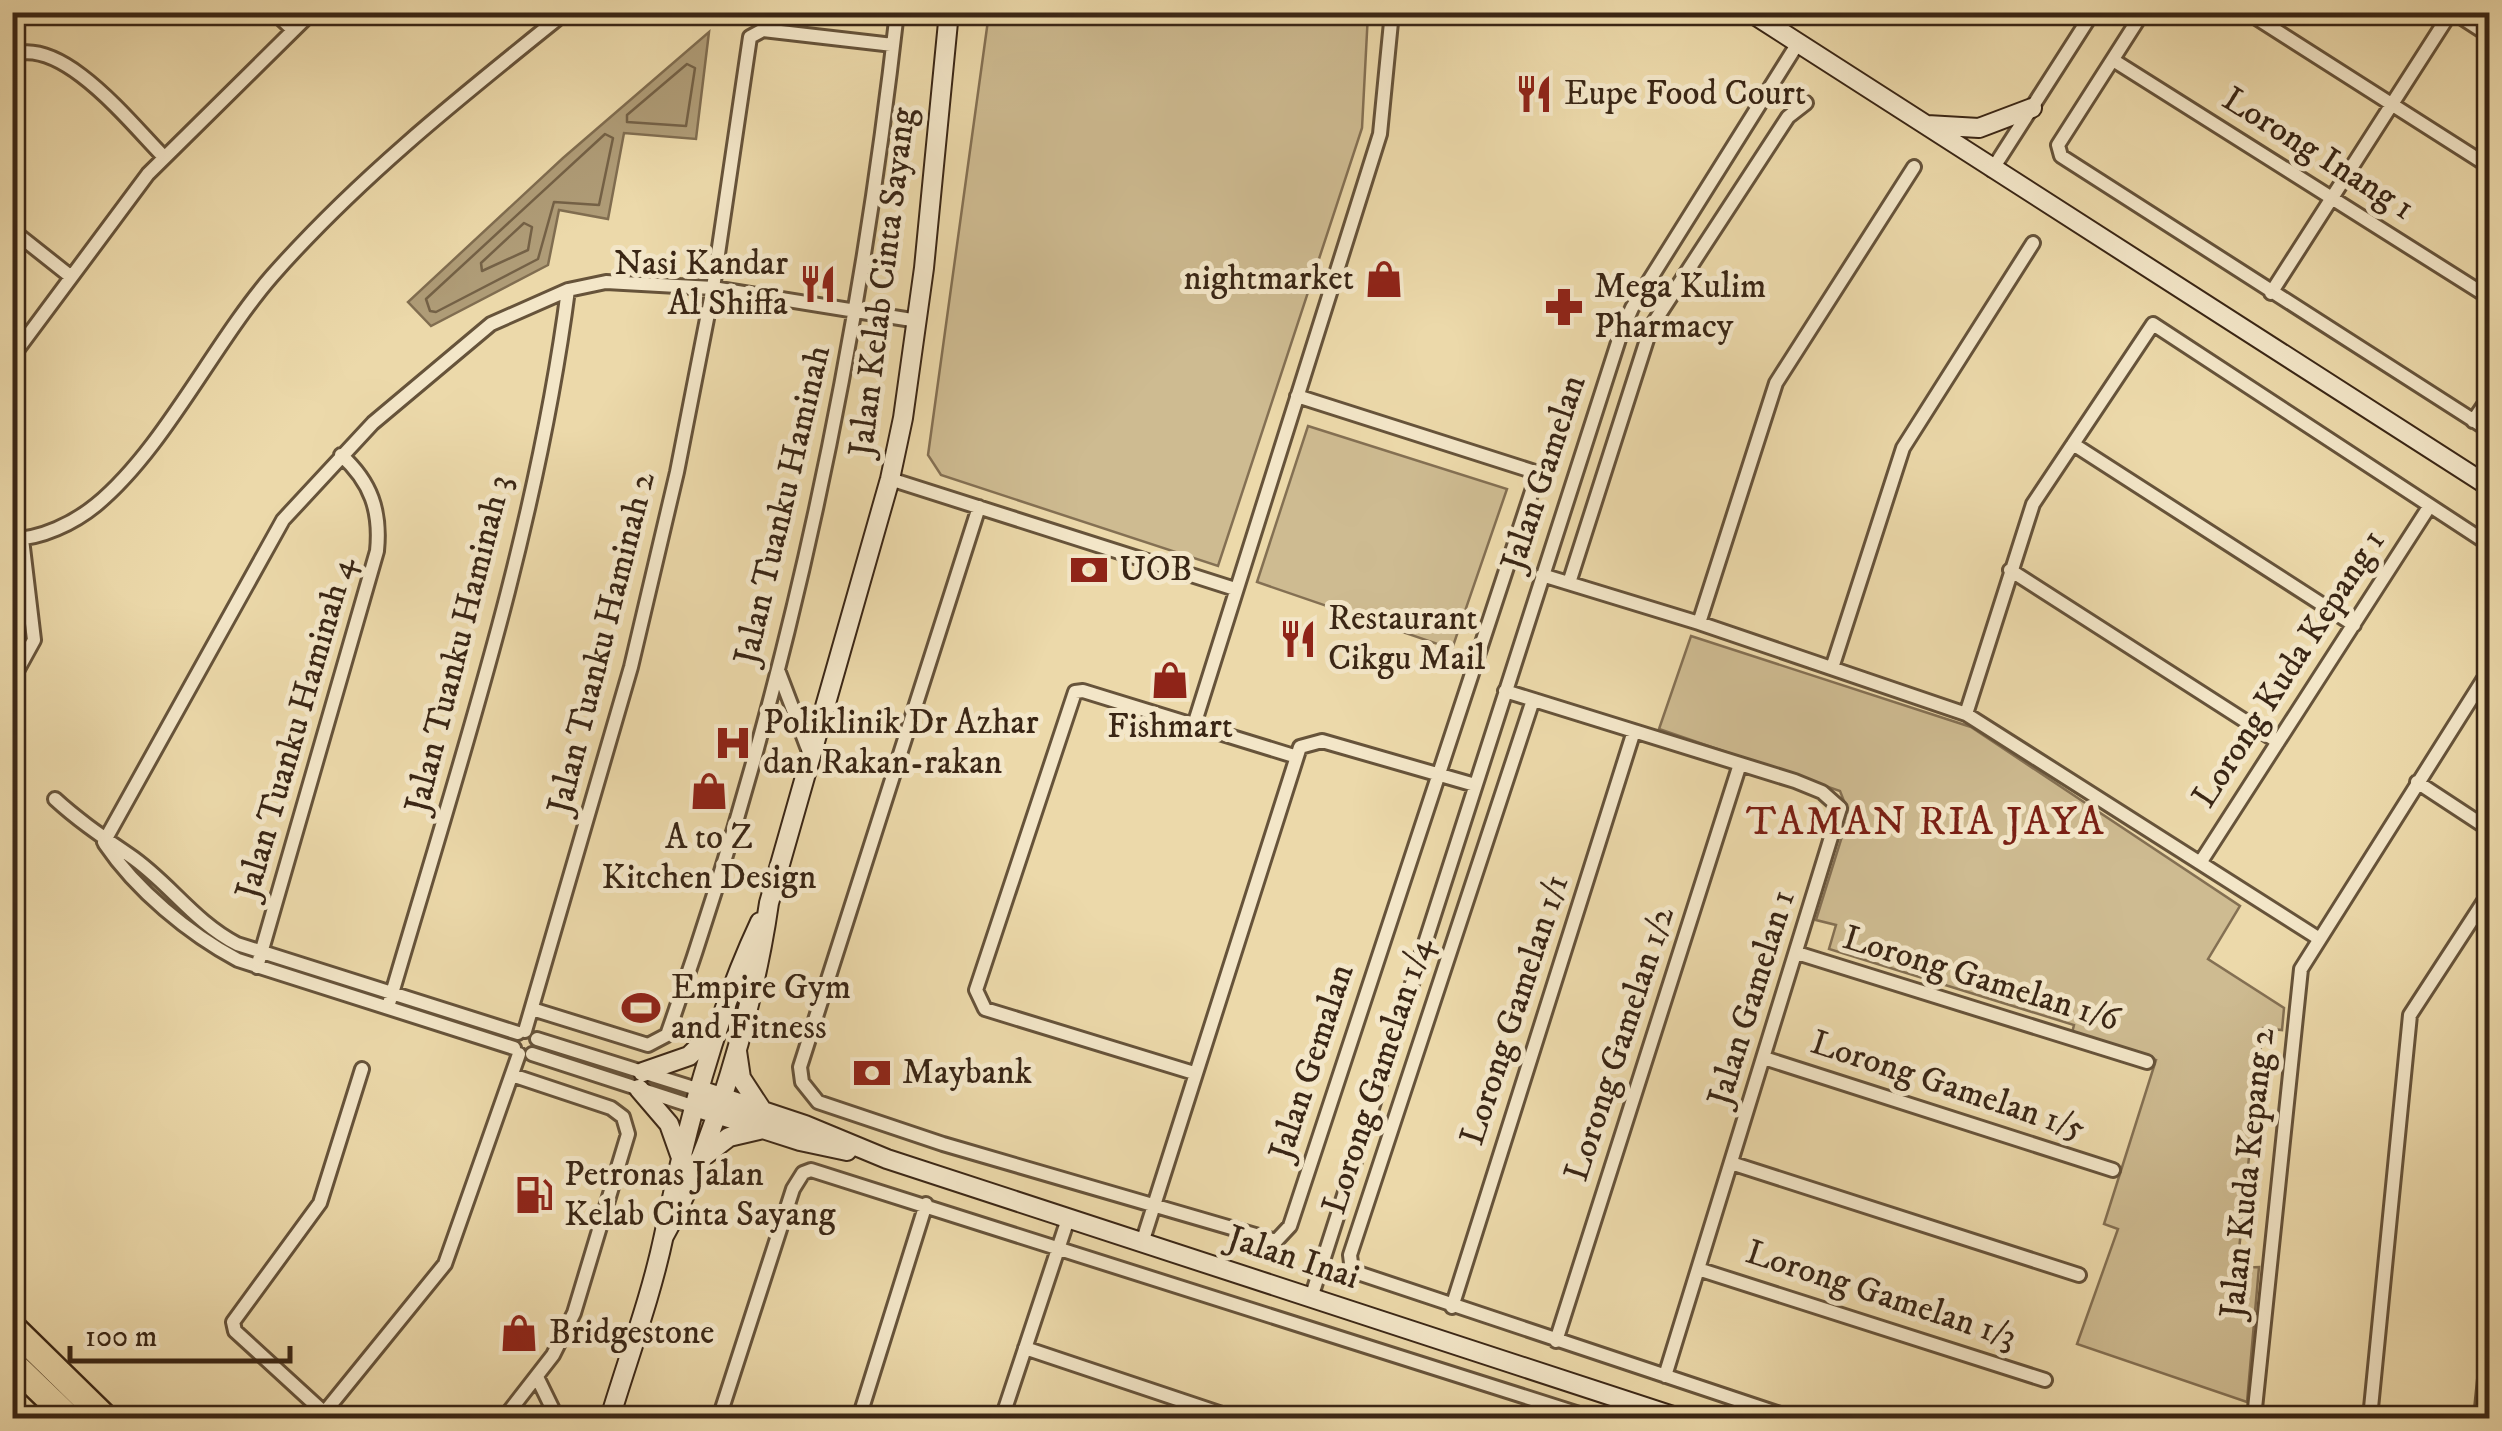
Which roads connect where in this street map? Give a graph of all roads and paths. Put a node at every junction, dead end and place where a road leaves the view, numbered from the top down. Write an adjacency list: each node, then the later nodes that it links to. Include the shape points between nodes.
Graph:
1 (274, 12): 12 (street)
2 (312, 12): 12 (street)
3 (566, 12): 47 (street, via 405,145 284,262 97,504 72,521)
4 (897, 12): 15 (street, Jalan Tuanku Haminah)
5 (949, 12): 35 (main road, Jalan Kelab Cinta Sayang)
6 (1392, 12): 37 (street, via 1380,134)
7 (1750, 12): 14 (main road)
8 (2093, 12): 20 (street)
9 (2143, 12): 17 (street)
10 (2248, 12): 19 (street)
11 (2452, 12): 13 (street); 19 (street)
12 (292, 30): 22 (street)
13 (2490, 36)
14 (1798, 44): 21 (main road); 50 (street, Jalan Gamelan, via 1632,308)
15 (893, 45): 30 (street, Jalan Tuanku Haminah 2, via 752,34); 34 (street, Jalan Tuanku Haminah)
16 (12, 55): 22 (street, via 42,53 79,73)
17 (2114, 60): 26 (street, Lorong Inang 1); 32 (street, via 2058,144 2060,156)
18 (1806, 103): 51 (street, via 1788,117 1650,327)
19 (2391, 104): 23 (street); 26 (street)
20 (2032, 108): 21 (main road, via 1980,128); 25 (street)
21 (1921, 124): 25 (main road)
22 (164, 157): 29 (street)
23 (2490, 166)
24 (1914, 167): 53 (street, via 1776,383)
25 (1992, 170): 44 (main road)
26 (2331, 198): 32 (street); 33 (street, Lorong Inang 1)
27 (12, 230): 29 (street)
28 (2033, 243): 55 (street, via 1903,448)
29 (70, 276): 36 (street)
30 (713, 288): 31 (street, via 606,282); 34 (street); 81 (street, Jalan Tuanku Haminah 2, via 631,666)
31 (568, 290): 42 (street, via 470,338); 80 (street, Jalan Tuanku Haminah 3, via 492,657)
32 (2270, 293): 39 (street)
33 (2490, 298)
34 (856, 313): 35 (street); 56 (street, Jalan Tuanku Haminah)
35 (918, 321): 43 (main road, Jalan Kelab Cinta Sayang)
36 (12, 357)
37 (1297, 396): 52 (street); 69 (street, via 1538,473)
38 (2490, 396): 39 (street)
39 (2473, 421): 40 (street)
40 (2490, 431)
41 (2073, 444): 46 (street, via 2153,324); 49 (street, via 2033,504); 54 (street)
42 (341, 455): 74 (street, via 268,543); 79 (street, Jalan Tuanku Haminah 4, via 372,496 377,551)
43 (890, 479): 45 (street); 67 (main road, Jalan Kelab Cinta Sayang)
44 (2490, 487)
45 (979, 507): 52 (street); 100 (street, via 800,1076 818,1102)
46 (2429, 508): 48 (street); 54 (street, Lorong Kuda Kepang 1)
47 (18, 539): 58 (street, via 34,640)
48 (2490, 546)
49 (2010, 570): 62 (street); 65 (street)
50 (1542, 575): 51 (street); 60 (street, Jalan Gamelan)
51 (1569, 583): 53 (street)
52 (1235, 588): 63 (street)
53 (1700, 623): 55 (street)
54 (2354, 625): 65 (street, Lorong Kuda Kepang 1)
55 (1832, 668): 62 (street)
56 (778, 669): 67 (street); 81 (street, Jalan Tuanku Haminah, via 667,1035 648,1044)
57 (2490, 669): 59 (street, Jalan Kuda Kepang 2)
58 (12, 680)
59 (2484, 689): 70 (street, Jalan Kuda Kepang 2)
60 (1505, 691): 61 (street, Jalan Gamelan 1); 71 (street, Jalan Gamelan)
61 (1533, 700): 64 (street, Jalan Gamelan 1); 107 (street, Lorong Gamelan 1/4, via 1350,1255 1357,1276)
62 (1966, 714): 75 (street)
63 (1194, 724): 66 (street); 88 (street, via 1083,690 1070,696 976,990 992,1012)
64 (1634, 731): 68 (street, Jalan Gamelan 1); 107 (street, Lorong Gamelan 1/1)
65 (2278, 742): 75 (street, Lorong Kuda Kepang 1)
66 (1294, 756): 69 (street, via 1306,742 1322,742); 88 (street)
67 (810, 757): 82 (main road, Jalan Kelab Cinta Sayang, via 769,903 760,962)
68 (1740, 764): 78 (street, Jalan Gamelan 1, via 1822,792 1840,808); 110 (street, Lorong Gamelan 1/2)
69 (1437, 774): 71 (street); 100 (street, Jalan Gemalan, via 1287,1234 1270,1240)
70 (2417, 782): 73 (street); 77 (street, Jalan Kuda Kepang 2)
71 (1475, 785): 106 (street, Jalan Gamelan)
72 (55, 799): 74 (street)
73 (2490, 830)
74 (104, 842): 79 (street, via 122,868 205,940)
75 (2200, 863): 77 (street)
76 (2490, 892): 130 (street, via 2410,1016)
77 (2318, 938): 129 (street, Jalan Kuda Kepang 2, via 2298,979)
78 (1797, 953): 85 (street, Jalan Gamelan 1); 86 (street, Lorong Gamelan 1/6)
79 (260, 960): 80 (street)
80 (390, 1000): 83 (street); 84 (street)
81 (532, 1009): 83 (street, Jalan Tuanku Haminah 2)
82 (733, 1023): 90 (main road); 91 (main road, Jalan Kelab Cinta Sayang); 92 (main road, Jalan Kelab Cinta Sayang); 93 (main road, via 746,1090)
83 (527, 1034): 84 (street); 84 (street); 90 (street)
84 (521, 1052): 89 (street); 90 (street)
85 (1764, 1058): 97 (street, Jalan Gamelan 1); 98 (street, Lorong Gamelan 1/5)
86 (2148, 1062)
87 (362, 1069): 116 (street, via 320,1204 233,1326)
88 (1194, 1073): 100 (street)
89 (512, 1074): 114 (street, via 611,1108 624,1117 628,1134 574,1312); 116 (street, via 445,1264)
90 (641, 1080): 91 (street); 95 (main road)
91 (698, 1099): 92 (main road, Jalan Inai); 95 (main road, Jalan Kelab Cinta Sayang)
92 (716, 1105): 93 (main road, Jalan Inai); 94 (main road, Jalan Inai); 95 (main road, Jalan Kelab Cinta Sayang)
93 (762, 1110): 96 (main road, Jalan Inai)
94 (769, 1131): 95 (main road, via 730,1136); 96 (main road, Jalan Inai)
95 (689, 1158): 121 (main road, Jalan Kelab Cinta Sayang)
96 (886, 1159): 101 (main road, Jalan Inai)
97 (1731, 1163): 104 (street, Jalan Gamelan 1); 105 (street)
98 (2113, 1170)
99 (926, 1204): 103 (street); 122 (street, via 821,1172 803,1173); 123 (street)
100 (1152, 1206): 102 (street)
101 (1068, 1219): 102 (main road, Jalan Inai); 103 (street)
102 (1142, 1243): 106 (main road, Jalan Inai)
103 (1059, 1246): 111 (street); 126 (street)
104 (1698, 1268): 113 (street, Jalan Gamelan 1); 115 (street, Lorong Gamelan 1/3)
105 (2079, 1276)
106 (1311, 1298): 127 (main road, Jalan Inai)
107 (1452, 1307): 110 (street, Lorong Gamelan 1/4)
108 (12, 1327): 118 (highway)
109 (2490, 1330): 131 (street)
110 (1556, 1341): 113 (street, Lorong Gamelan 1/4)
111 (1025, 1348): 124 (street); 125 (street)
112 (12, 1363): 117 (highway)
113 (1664, 1376): 128 (street, Lorong Gamelan 1/4)
114 (537, 1377): 119 (street); 120 (street)
115 (2046, 1380)
116 (327, 1416)
117 (69, 1418)
118 (106, 1418)
119 (504, 1418)
120 (557, 1418)
121 (610, 1418)
122 (719, 1418)
123 (859, 1418)
124 (1002, 1418)
125 (1234, 1418)
126 (1592, 1418)
127 (1679, 1418)
128 (1792, 1418)
129 (2254, 1418)
130 (2370, 1418)
131 (2481, 1418)

